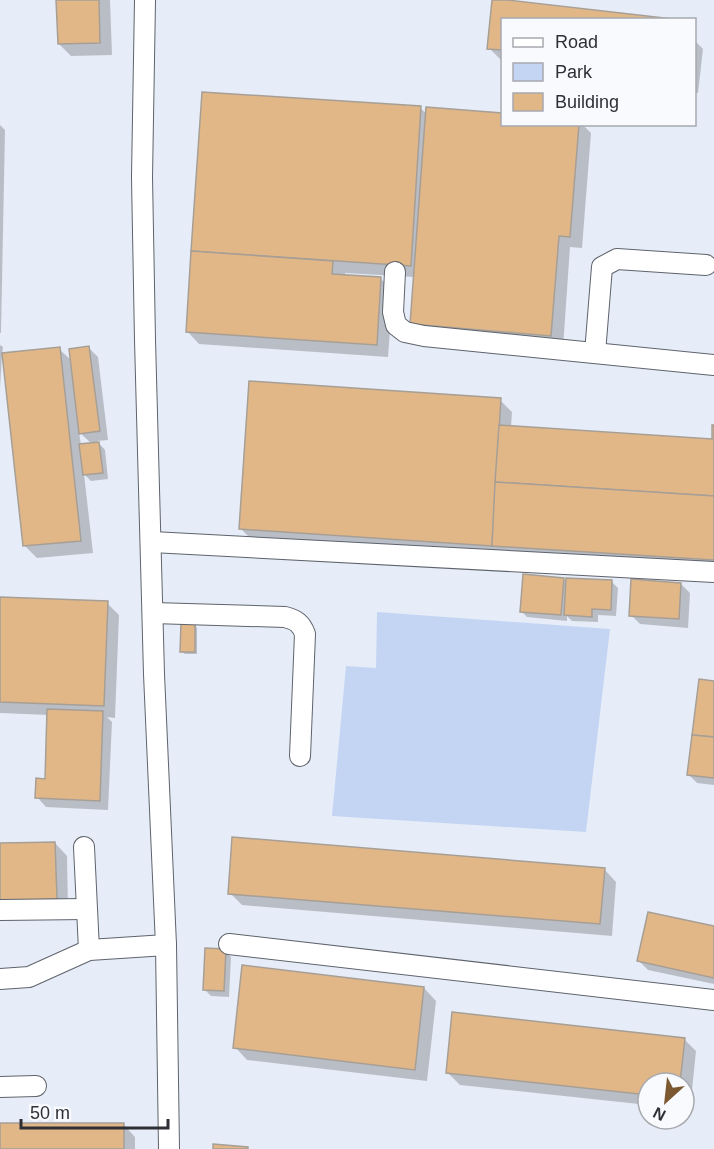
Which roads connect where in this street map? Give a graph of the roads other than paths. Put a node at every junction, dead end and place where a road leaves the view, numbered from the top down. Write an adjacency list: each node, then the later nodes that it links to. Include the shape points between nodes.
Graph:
1 (145, 0): 6 (street, via 142,177)
2 (706, 265): 4 (street, via 617,259 608,262 602,267)
3 (395, 272): 4 (street, via 393,312 396,325 405,332)
4 (595, 352): 5 (street)
5 (714, 365)
6 (152, 542): 7 (street); 8 (street)
7 (714, 572)
8 (153, 613): 9 (street, via 285,617 297,621 306,634); 14 (street)
9 (300, 756)
10 (84, 847): 11 (street)
11 (86, 909): 12 (street); 15 (street)
12 (0, 910)
13 (229, 944): 17 (street)
14 (166, 945): 15 (street); 20 (street)
15 (89, 950): 16 (street, via 29,978)
16 (0, 979)
17 (714, 1000)
18 (36, 1086): 19 (street)
19 (0, 1087)
20 (169, 1149)

